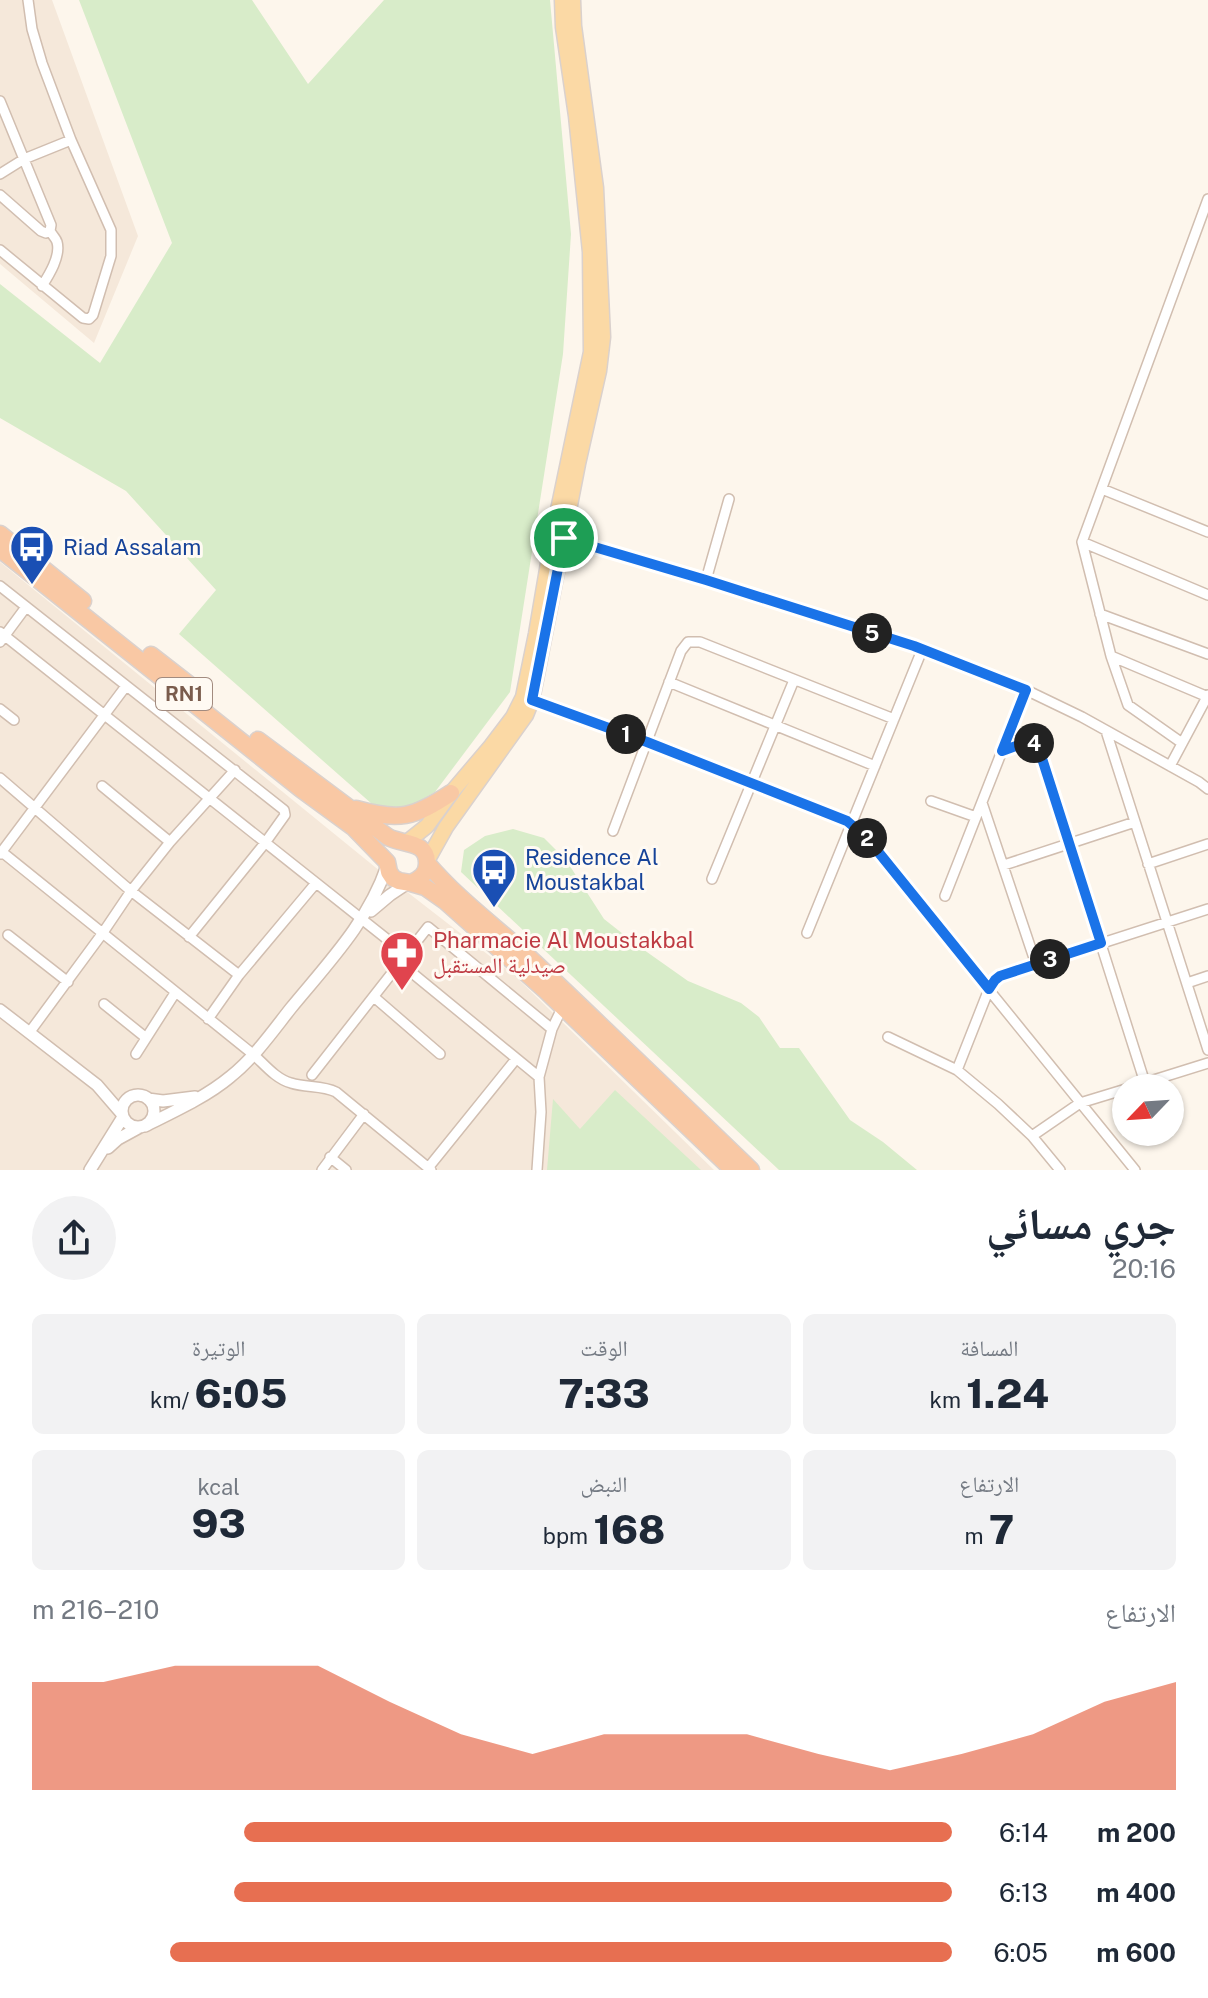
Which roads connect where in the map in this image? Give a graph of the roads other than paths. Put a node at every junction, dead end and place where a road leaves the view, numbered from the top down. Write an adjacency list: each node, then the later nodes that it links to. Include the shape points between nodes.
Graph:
1 (28, 0): 5 (street, via 39,52)
2 (562, 0): 51 (main road, via 590,252 591,352 523,697)
3 (573, 0): 17 (main road, via 596,188 603,337)
4 (0, 101): 6 (street)
5 (71, 140): 6 (street); 12 (street, via 111,230 111,256 89,319)
6 (24, 159): 7 (street); 10 (street)
7 (0, 174)
8 (0, 195): 10 (street, via 41,231)
9 (1208, 199): 13 (street)
10 (50, 231): 12 (street, via 57,253)
11 (0, 250): 12 (street)
12 (42, 286)
13 (1102, 489): 15 (street); 18 (street)
14 (729, 499): 20 (street)
15 (1208, 532)
16 (0, 534): 55 (highway, RN1)
17 (564, 538): 20 (street); 34 (main road)
18 (1082, 542): 22 (street); 24 (street)
19 (0, 549): 68 (highway, RN1, via 353,827)
20 (706, 580): 26 (street)
21 (0, 586): 23 (street)
22 (1208, 595)
23 (26, 607): 25 (street); 31 (street)
24 (1100, 614): 27 (street); 28 (street)
25 (2, 637): 36 (street)
26 (922, 650): 32 (street); 37 (street)
27 (1208, 654)
28 (1111, 656): 33 (street); 42 (street, via 1128,705)
29 (794, 680): 30 (street, via 694,640 684,645); 37 (street); 39 (street)
30 (669, 682): 39 (street); 41 (street)
31 (126, 686): 36 (street); 46 (street)
32 (1026, 690): 40 (street); 43 (street)
33 (1208, 696): 42 (street)
34 (532, 700): 41 (street); 67 (main road)
35 (0, 709): 38 (street)
36 (105, 715): 52 (street); 56 (street)
37 (894, 719): 44 (street)
38 (14, 720)
39 (775, 725): 44 (street); 48 (street)
40 (1106, 731): 45 (street); 58 (street)
41 (647, 742): 48 (street); 60 (street)
42 (1182, 743): 45 (street)
43 (1002, 751): 54 (street); 64 (street, via 1027,742 1038,746)
44 (875, 766): 59 (street)
45 (1170, 766): 50 (street)
46 (235, 770): 52 (street); 63 (street, via 285,813)
47 (0, 778): 56 (street)
48 (752, 783): 59 (street); 71 (street)
49 (102, 786): 61 (street)
50 (1208, 789)
51 (451, 793): 55 (highway, via 403,816 380,816); 62 (main road, via 427,826)
52 (211, 799): 61 (street); 63 (street)
53 (931, 801): 57 (street)
54 (982, 803): 57 (street); 70 (street)
55 (348, 806): 62 (highway, RN1, via 388,837)
56 (34, 807): 66 (street); 74 (street)
57 (976, 817): 75 (street)
58 (1135, 822): 64 (street); 69 (street)
59 (851, 823): 79 (street); 90 (street)
60 (613, 831)
61 (170, 842): 74 (street)
62 (406, 842): 67 (highway, RN1, via 420,847); 68 (highway, via 390,852)
63 (265, 843): 72 (street); 82 (street)
64 (1069, 844): 70 (street); 83 (street)
65 (1208, 844): 69 (street)
66 (1, 853): 80 (street)
67 (427, 862): 73 (highway, via 422,876); 93 (highway, RN1)
68 (387, 864): 73 (highway, RN1, via 393,878); 77 (street)
69 (1148, 864): 78 (street)
70 (1004, 865): 85 (street)
71 (712, 879)
72 (316, 883): 77 (street); 86 (street)
73 (410, 883): 77 (street); 93 (highway, RN1, via 445,901)
74 (131, 891): 80 (street); 82 (street)
75 (945, 896)
76 (1208, 909): 78 (street)
77 (362, 920): 84 (street); 104 (street)
78 (1167, 922): 83 (street); 89 (street)
79 (807, 933)
80 (102, 934): 88 (street); 91 (street)
81 (8, 935): 88 (street)
82 (189, 937): 86 (street)
83 (1101, 943): 85 (street); 108 (street)
84 (403, 959): 92 (street); 97 (street, via 428,927); 105 (street)
85 (1036, 964): 90 (street, via 1000,976)
86 (239, 975): 96 (street)
87 (1208, 976): 89 (street)
88 (68, 982): 98 (street)
89 (1187, 983): 101 (street)
90 (989, 989): 107 (street); 117 (street)
91 (175, 993): 96 (street); 99 (street)
92 (374, 997): 103 (street); 110 (street)
93 (566, 1002): 97 (street); 129 (highway, RN1); 130 (highway, RN1, via 622,1045)
94 (104, 1004): 99 (street)
95 (0, 1010): 98 (street)
96 (208, 1019): 104 (street)
97 (552, 1029): 111 (street)
98 (29, 1033): 112 (street)
99 (145, 1037): 102 (street)
100 (888, 1037): 107 (street)
101 (1208, 1050)
102 (136, 1054)
103 (440, 1054)
104 (254, 1055): 115 (street); 118 (street, via 281,1079 328,1088)
105 (516, 1059): 111 (street); 124 (street)
106 (1208, 1063): 109 (street)
107 (957, 1070): 121 (street)
108 (1142, 1074)
109 (1173, 1074)
110 (312, 1075)
111 (539, 1077): 128 (street)
112 (97, 1085): 114 (street); 119 (street)
113 (1112, 1093): 117 (street)
114 (133, 1096): 116 (street); 119 (street, via 123,1105)
115 (199, 1097): 116 (street); 120 (street)
116 (148, 1099): 120 (street, via 153,1114)
117 (1080, 1103): 121 (street); 132 (street)
118 (364, 1114): 123 (street); 124 (street)
119 (123, 1116): 120 (street, via 130,1125); 122 (street)
120 (142, 1126): 122 (street)
121 (1032, 1136): 131 (street)
122 (102, 1153): 125 (street)
123 (330, 1157): 126 (street); 127 (street)
124 (430, 1169)
125 (90, 1170)
126 (322, 1170)
127 (346, 1170)
128 (537, 1170)
129 (733, 1170)
130 (751, 1170)
131 (1060, 1170)
132 (1135, 1170)

